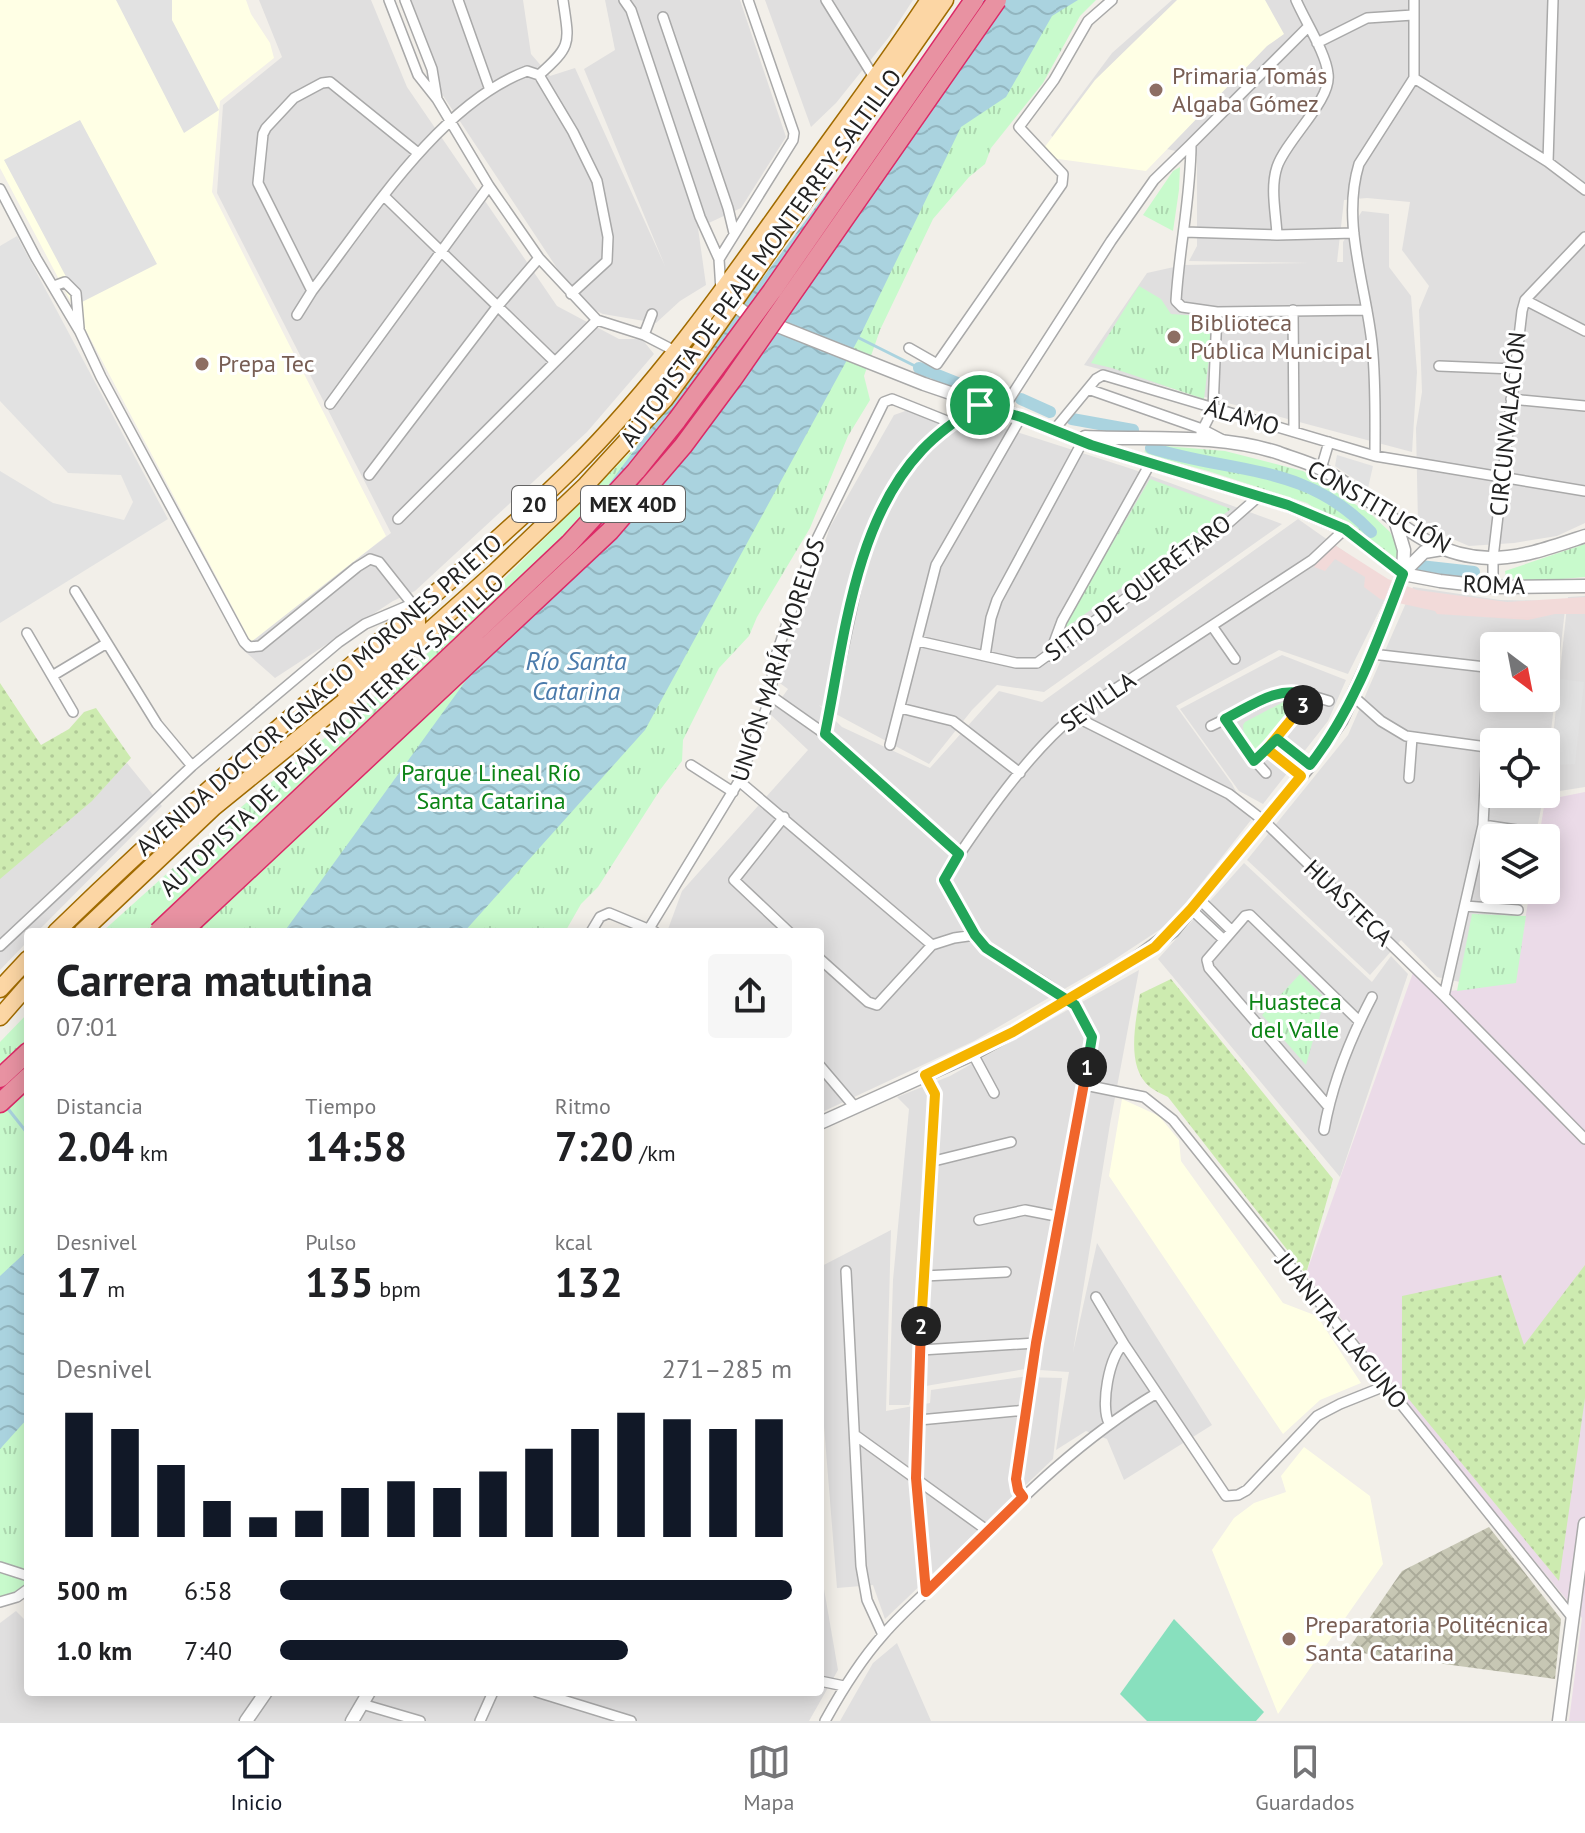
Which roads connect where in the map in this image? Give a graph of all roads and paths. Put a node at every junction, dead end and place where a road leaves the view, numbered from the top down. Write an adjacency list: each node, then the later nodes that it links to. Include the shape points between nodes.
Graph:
1 (389, 0): 24 (street, via 418,75)
2 (405, 0): 24 (street, via 432,69)
3 (458, 0): 23 (street)
4 (563, 0): 20 (street, via 566,47)
5 (624, 0): 40 (street)
6 (748, 0): 34 (street, via 794,133)
7 (826, 0): 22 (street)
8 (945, 0): 47 (main road, AVENIDA DOCTOR IGNACIO MORONES PRIETO / 20)
9 (974, 0): 140 (highway, AUTOPISTA DE PEAJE MONTERREY-SALTILLO / MEX 40D, bridge, via 772,291 636,471 569,544)
10 (997, 0): 141 (highway, AUTOPISTA DE PEAJE MONTERREY-SALTILLO / MEX 40D, bridge, via 732,380 610,531)
11 (1112, 0): 57 (street, via 1088,21 1019,127 1064,178 937,364)
12 (1296, 0): 18 (street)
13 (1414, 0): 16 (street)
14 (1553, 0): 28 (street)
15 (924, 3): 22 (main road, AVENIDA DOCTOR IGNACIO MORONES PRIETO / 20)
16 (1413, 15): 19 (street, via 1367,18); 21 (street)
17 (663, 17): 34 (street)
18 (1307, 28): 19 (street); 26 (street)
19 (1317, 43): 36 (street, via 1329,79 1276,171)
20 (539, 75): 23 (street, via 527,71); 44 (street, via 597,181 608,237 607,261)
21 (1414, 78): 28 (street); 35 (street, via 1359,164)
22 (875, 79): 43 (main road, AVENIDA DOCTOR IGNACIO MORONES PRIETO / 20)
23 (490, 90): 25 (street)
24 (437, 99): 25 (street)
25 (450, 121): 27 (street); 29 (street)
26 (1191, 144): 33 (street); 68 (street, via 1154,180)
27 (418, 153): 32 (street); 42 (street, via 330,82 294,98 275,116 263,134 258,188)
28 (1548, 162): 31 (street)
29 (489, 186): 38 (street); 39 (street)
30 (0, 189): 41 (street)
31 (1585, 190)
32 (385, 197): 38 (street); 42 (street)
33 (1184, 232): 36 (street); 50 (street, via 1178,306)
34 (734, 233): 40 (street)
35 (1354, 233): 36 (street); 49 (street)
36 (1277, 235)
37 (1585, 237): 45 (street, CIRCUNVALACIÓN)
38 (441, 254): 46 (street); 64 (street)
39 (539, 258): 44 (street); 46 (street)
40 (719, 259): 43 (street)
41 (52, 284): 55 (street); 55 (street, via 65,282 76,293)
42 (312, 291): 52 (street)
43 (721, 291): 47 (street); 58 (main road, AVENIDA DOCTOR IGNACIO MORONES PRIETO / 20)
44 (571, 294): 53 (street)
45 (1525, 300): 54 (street); 61 (street, CIRCUNVALACIÓN)
46 (497, 307): 59 (street); 80 (street)
47 (738, 309): 65 (street, CONSTITUCIÓN, bridge); 110 (main road, AVENIDA DOCTOR IGNACIO MORONES PRIETO / 20, via 586,485 419,641)
48 (1293, 310): 49 (street); 50 (street); 72 (street)
49 (1367, 310): 77 (street)
50 (1217, 312): 67 (street)
51 (652, 314): 56 (street)
52 (297, 315)
53 (597, 320): 56 (street); 59 (street)
54 (1585, 331)
55 (80, 332): 94 (street, via 246,644 260,646 370,559 379,562)
56 (644, 335): 58 (street)
57 (909, 348)
58 (677, 352): 94 (main road, AVENIDA DOCTOR IGNACIO MORONES PRIETO / 20, via 570,471)
59 (554, 361): 84 (street)
60 (1439, 366): 61 (street)
61 (1514, 369): 63 (street, CIRCUNVALACIÓN)
62 (1088, 389): 67 (street, ÁLAMO, via 1103,375); 71 (street); 73 (street)
63 (1511, 399): 66 (street); 81 (street, CIRCUNVALACIÓN)
64 (330, 404)
65 (980, 405): 68 (street, CONSTITUCIÓN); 70 (street)
66 (1585, 406)
67 (1213, 409): 72 (street, ÁLAMO); 73 (street)
68 (1001, 412): 69 (street, CONSTITUCIÓN)
69 (1021, 417): 71 (street, CONSTITUCIÓN); 97 (street, via 936,565)
70 (952, 423): 106 (street, UNIÓN MARÍA MORELOS, via 892,399 884,402 814,545 773,664); 115 (street, via 921,451 876,521 861,562)
71 (1054, 430): 74 (street, CONSTITUCIÓN)
72 (1294, 431): 76 (street, ÁLAMO)
73 (1200, 434): 75 (street, CONSTITUCIÓN); 79 (street, CONSTITUCIÓN, via 1253,445)
74 (1081, 439): 75 (street, CONSTITUCIÓN); 78 (street, CONSTITUCIÓN); 100 (street, via 997,600)
75 (1147, 440): 78 (street, via 1140,447)
76 (1329, 442): 77 (street, ÁLAMO); 79 (street)
77 (1375, 456): 81 (street, ÁLAMO)
78 (1146, 460): 83 (street, CONSTITUCIÓN); 101 (street)
79 (1321, 469): 85 (street, CONSTITUCIÓN)
80 (369, 475)
81 (1502, 479): 82 (street, ÁLAMO); 89 (street, CIRCUNVALACIÓN)
82 (1585, 491)
83 (1258, 497): 86 (street, CONSTITUCIÓN); 101 (street, SITIO DE QUERÉTARO)
84 (398, 519)
85 (1396, 523): 88 (street, CONSTITUCIÓN); 90 (street, via 1404,550)
86 (1345, 529): 90 (street, CONSTITUCIÓN); 95 (street, SEVILLA, via 1312,560)
87 (1585, 536): 89 (street, CONSTITUCIÓN, via 1537,552)
88 (1445, 549): 89 (street, CONSTITUCIÓN); 90 (street, via 1424,552)
89 (1493, 558): 92 (street, CIRCUNVALACIÓN)
90 (1403, 574): 92 (street, ROMA); 99 (street)
91 (1585, 586): 92 (street, ROMA)
92 (1493, 587)
93 (75, 591): 98 (street)
94 (415, 607): 110 (main road, via 417,625 343,692); 124 (street, via 365,624 339,642); 138 (main road, AVENIDA DOCTOR IGNACIO MORONES PRIETO / 20)
95 (1212, 626): 102 (street); 112 (street, SEVILLA)
96 (27, 633): 104 (street)
97 (918, 641): 100 (street, SITIO DE QUERÉTARO); 109 (street)
98 (107, 643): 104 (street); 124 (street, via 157,724)
99 (1372, 654): 103 (street); 107 (street)
100 (985, 656): 101 (street, SITIO DE QUERÉTARO, via 1031,664)
101 (1049, 656)
102 (1235, 659)
103 (1480, 666)
104 (52, 676): 111 (street)
105 (1309, 695): 108 (street); 113 (street, via 1277,693); 117 (street)
106 (771, 696): 115 (street); 129 (street, UNIÓN MARÍA MORELOS)
107 (1353, 696): 116 (street, via 1381,721); 123 (street)
108 (1329, 701)
109 (900, 708): 118 (street); 125 (street, via 964,727)
110 (335, 710): 139 (main road, AVENIDA DOCTOR IGNACIO MORONES PRIETO / 20, via 214,807)
111 (73, 712)
112 (1074, 716): 125 (street, SEVILLA); 132 (street, HUASTECA, via 1229,794)
113 (1225, 719): 114 (street); 121 (street)
114 (1211, 726)
115 (825, 734): 134 (street)
116 (1412, 738): 119 (street); 128 (street)
117 (1277, 739): 120 (street); 123 (street)
118 (890, 745)
119 (1480, 747)
120 (1267, 749): 121 (street); 127 (street)
121 (1254, 761): 126 (street)
122 (691, 765): 130 (street)
123 (1310, 765): 127 (street)
124 (192, 766): 150 (street)
125 (1020, 773): 134 (street, SEVILLA)
126 (1266, 773)
127 (1301, 776): 132 (street)
128 (1409, 778)
129 (739, 781): 130 (street, UNIÓN MARÍA MORELOS); 131 (street)
130 (733, 792): 144 (street, UNIÓN MARÍA MORELOS)
131 (784, 817): 145 (street, via 734,880); 149 (street)
132 (1264, 821): 135 (street); 155 (street, HUASTECA)
133 (1480, 838): 136 (street)
134 (959, 854): 147 (street, SEVILLA, via 944,880)
135 (1196, 904): 146 (street); 148 (street); 157 (street, via 1155,947)
136 (1465, 906): 137 (street); 155 (street)
137 (1518, 910)
138 (60, 928)
139 (86, 928)
140 (162, 928)
141 (186, 928)
142 (593, 928): 143 (street, via 606,914)
143 (644, 928)
144 (652, 928)
145 (785, 928)
146 (1232, 931): 148 (street); 159 (street, via 1251,916)
147 (975, 935): 149 (street); 157 (street, via 986,948)
148 (1224, 940): 170 (street, via 1207,965)
149 (932, 945): 152 (street, via 877,1005)
150 (0, 946)
151 (24, 963): 153 (main road)
152 (824, 963)
153 (0, 989)
154 (24, 990): 158 (main road)
155 (1444, 996): 173 (street, HUASTECA)
156 (1372, 997): 159 (street)
157 (1067, 999): 160 (street); 166 (street, via 1092,1037)
158 (0, 1017)
159 (1359, 1021): 170 (street)
160 (973, 1054): 163 (street); 167 (street)
161 (24, 1056): 164 (highway)
162 (824, 1071): 169 (street)
163 (925, 1075): 169 (street); 175 (street, via 935,1094)
164 (0, 1078)
165 (24, 1081): 168 (highway)
166 (1085, 1085): 176 (street); 185 (street, JUANITA LLAGUNO, via 1144,1097 1165,1112)
167 (994, 1093)
168 (0, 1103)
169 (854, 1106): 171 (street)
170 (1328, 1106): 172 (street)
171 (824, 1121)
172 (1324, 1130)
173 (1585, 1139)
174 (1011, 1142): 175 (street)
175 (930, 1162): 180 (street)
176 (1061, 1217): 177 (street, via 1025,1210); 182 (street)
177 (979, 1220)
178 (846, 1271): 190 (street)
179 (1006, 1272): 180 (street)
180 (924, 1276): 184 (street)
181 (1096, 1297): 183 (street)
182 (1036, 1343): 184 (street); 187 (street)
183 (1124, 1344): 186 (street); 189 (street, via 1113,1357 1104,1408)
184 (921, 1350): 188 (street)
185 (1385, 1386): 186 (street, via 1326,1409 1247,1490 1226,1496); 202 (street, JUANITA LLAGUNO)
186 (1157, 1393): 189 (street)
187 (1026, 1410): 188 (street); 192 (street, via 1016,1479)
188 (919, 1420): 191 (street)
189 (1109, 1423): 192 (street)
190 (855, 1435): 191 (street); 203 (street, via 863,1583)
191 (916, 1478): 194 (street); 198 (street)
192 (1023, 1497): 194 (street)
193 (1585, 1524): 202 (street)
194 (988, 1531): 198 (street)
195 (0, 1567): 196 (street)
196 (24, 1575)
197 (24, 1592): 199 (street)
198 (926, 1592): 203 (street)
199 (17, 1597): 200 (street); 201 (street)
200 (24, 1601)
201 (0, 1602)
202 (1572, 1617): 217 (street)
203 (883, 1635): 205 (street)
204 (824, 1682): 205 (street)
205 (844, 1686): 216 (street)
206 (263, 1696): 211 (street)
207 (367, 1696): 210 (street)
208 (491, 1696): 214 (street)
209 (550, 1696): 215 (street)
210 (362, 1704): 212 (street); 213 (street)
211 (246, 1721)
212 (352, 1721)
213 (420, 1721)
214 (480, 1721)
215 (631, 1721)
216 (825, 1721)
217 (1559, 1721)

